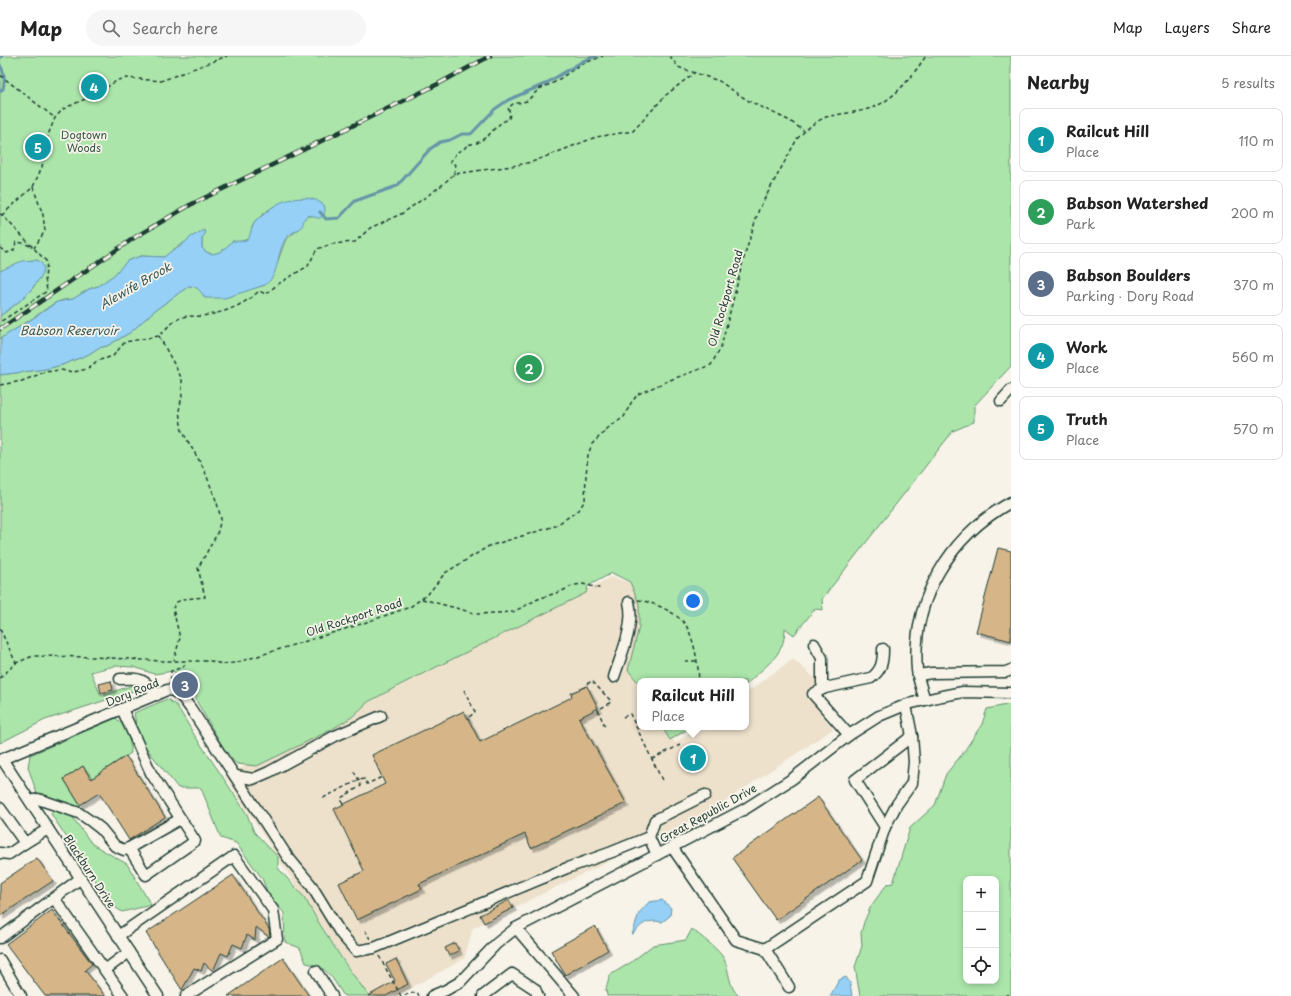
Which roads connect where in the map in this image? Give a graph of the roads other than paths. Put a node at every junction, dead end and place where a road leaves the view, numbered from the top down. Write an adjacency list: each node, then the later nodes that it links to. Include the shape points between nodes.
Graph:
1 (1011, 390): 2 (street)
2 (1001, 401)
3 (1011, 502): 8 (street, via 993,512 973,529 952,551 935,578 922,612 917,644)
4 (629, 602): 9 (street, via 630,626)
5 (814, 644): 11 (street, via 822,658)
6 (883, 649): 11 (street, via 881,668 871,678)
7 (1011, 670): 8 (street)
8 (918, 675): 14 (street)
9 (614, 677)
10 (120, 679): 13 (street, via 137,678 145,681)
11 (824, 688): 18 (street, via 813,694)
12 (1011, 693): 14 (street, Great Republic Drive, via 963,692)
13 (157, 695): 16 (street, Dory Road); 21 (street, Dory Road, via 167,690 180,694)
14 (925, 700): 15 (street, Great Republic Drive)
15 (906, 705): 18 (street, Great Republic Drive, via 879,716); 19 (street)
16 (122, 709): 20 (street, Dory Road); 25 (street, via 151,773)
17 (381, 716): 21 (street, via 335,736 269,772 253,778)
18 (849, 735): 30 (street, Great Republic Drive, via 792,779 746,809)
19 (912, 736): 26 (street, via 912,783); 26 (street, via 855,780)
20 (1, 759): 23 (street, Blackburn Drive)
21 (236, 776): 28 (street, Dory Road, via 287,856 311,885 341,934 356,951 374,948)
22 (705, 795): 28 (street, via 655,820)
23 (30, 801): 27 (street, Blackburn Drive); 31 (street, via 38,799 79,813 97,826 116,846 124,850)
24 (0, 808): 29 (street)
25 (180, 819): 31 (street); 31 (street, via 195,841 146,875)
26 (885, 827): 39 (street, via 867,881)
27 (48, 829): 29 (street); 34 (street, Blackburn Drive)
28 (649, 837): 33 (street)
29 (25, 843): 32 (street, via 9,854)
30 (672, 847): 33 (street, Great Republic Drive); 39 (street, via 736,940)
31 (129, 848)
32 (0, 853)
33 (657, 855): 36 (street, Great Republic Drive)
34 (81, 878): 35 (street); 37 (street, Blackburn Drive)
35 (54, 898): 38 (street); 42 (street)
36 (516, 928): 50 (street, Great Republic Drive, via 496,944 460,982); 53 (street)
37 (118, 936): 40 (street, Blackburn Drive); 48 (street, via 234,856 273,910 277,939)
38 (0, 938)
39 (765, 949): 44 (street)
40 (130, 952): 42 (street); 47 (street, Blackburn Drive)
41 (0, 960): 45 (street)
42 (105, 970): 46 (street)
43 (316, 972): 49 (street)
44 (789, 987)
45 (21, 996)
46 (123, 996)
47 (158, 996)
48 (186, 996)
49 (332, 996)
50 (432, 996)
51 (483, 996): 52 (street, via 512,974 535,990)
52 (538, 996)
53 (574, 996)

